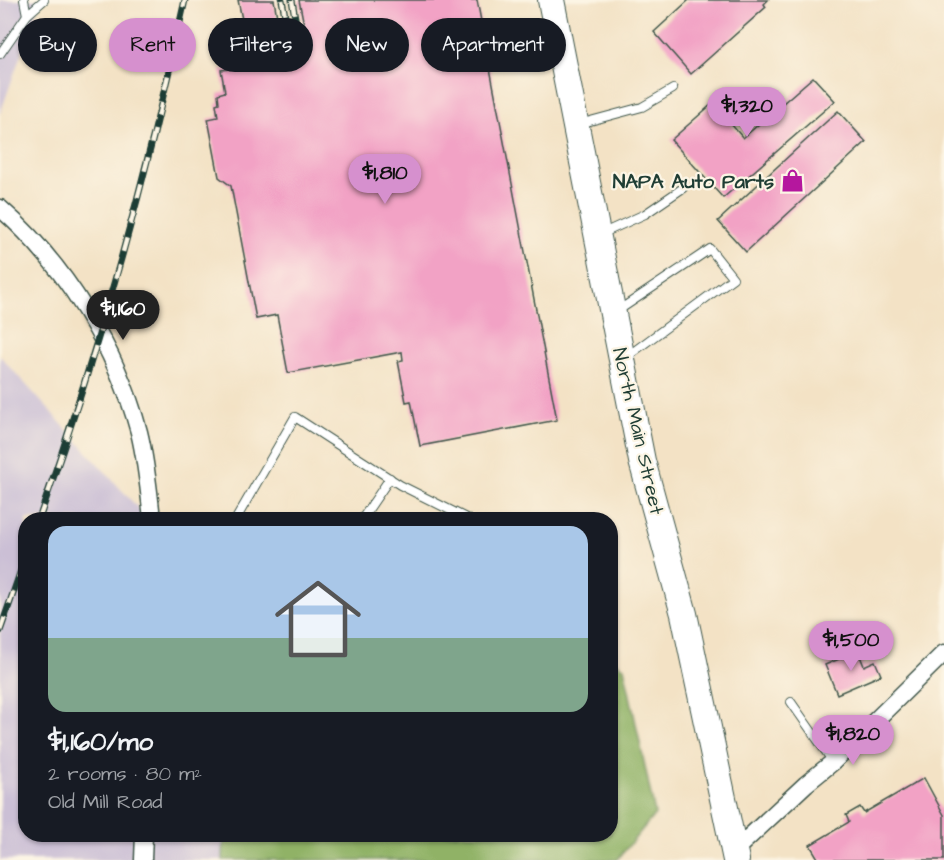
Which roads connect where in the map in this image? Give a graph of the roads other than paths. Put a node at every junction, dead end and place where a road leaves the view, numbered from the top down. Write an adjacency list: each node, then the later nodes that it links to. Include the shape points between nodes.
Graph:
1 (24, 0): 4 (lane)
2 (44, 0): 4 (lane)
3 (551, 0): 7 (main road, North Main Street)
4 (27, 15): 5 (lane)
5 (0, 54)
6 (673, 88): 7 (lane, via 642,107)
7 (575, 125): 10 (main road, North Main Street)
8 (683, 188): 10 (lane, via 645,214)
9 (0, 208): 14 (street, via 58,271 110,353 139,433)
10 (598, 235): 11 (main road, North Main Street)
11 (613, 314): 12 (main road, North Main Street); 12 (lane, via 710,249 733,278)
12 (622, 360): 22 (main road, North Main Street, via 642,461 684,614)
13 (390, 478): 15 (lane, via 295,417); 16 (lane); 17 (lane)
14 (151, 512)
15 (240, 512)
16 (367, 512)
17 (455, 512)
18 (944, 652): 20 (street)
19 (791, 702): 20 (lane)
20 (833, 762): 22 (street)
21 (144, 842): 23 (street)
22 (735, 855)
23 (143, 860)

